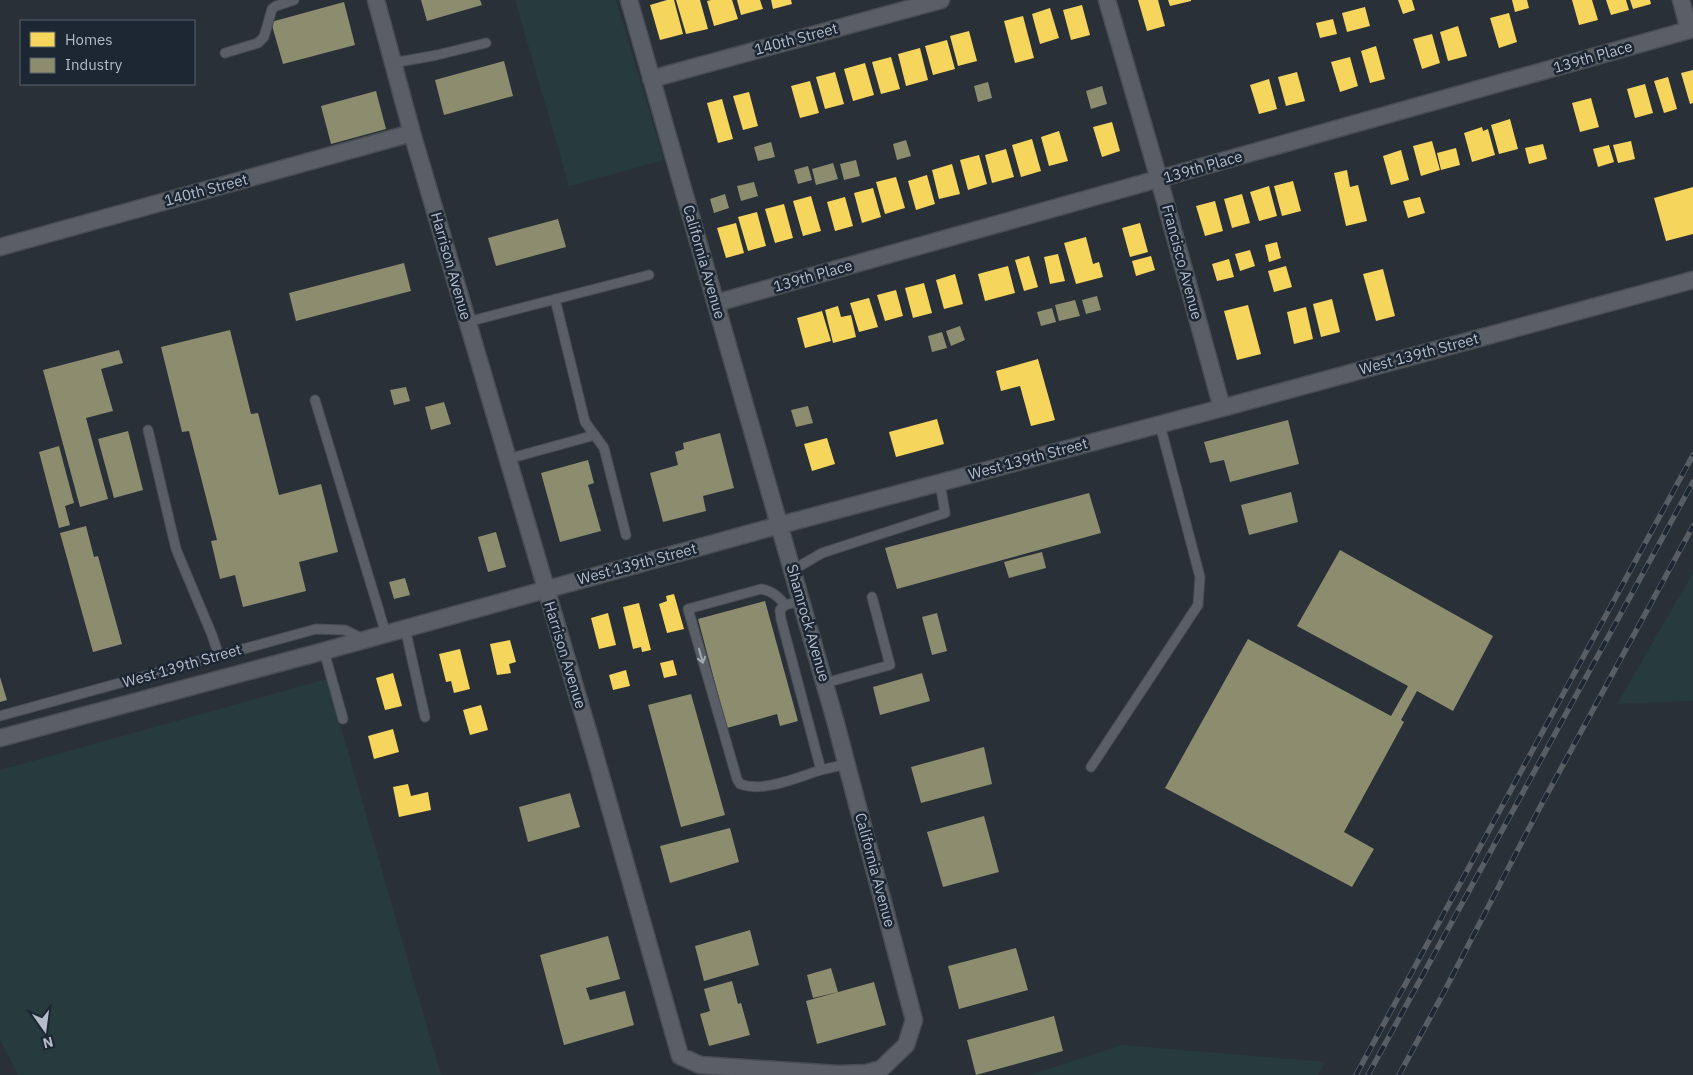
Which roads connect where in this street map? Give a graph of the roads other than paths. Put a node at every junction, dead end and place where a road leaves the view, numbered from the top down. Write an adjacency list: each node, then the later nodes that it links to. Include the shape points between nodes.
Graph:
1 (294, 0): 8 (lane, via 272,9 264,37 258,43)
2 (376, 0): 9 (street, Harrison Avenue)
3 (629, 0): 10 (street, California Avenue)
4 (941, 0): 10 (street, 140th Street)
5 (1107, 0): 12 (street, Francisco Avenue)
6 (1681, 0): 12 (street, 139th Place, via 1689,30)
7 (486, 43): 9 (lane)
8 (225, 53)
9 (393, 63): 11 (street, Harrison Avenue)
10 (652, 78): 17 (street, California Avenue)
11 (412, 133): 13 (street, 140th Street); 18 (street, Harrison Avenue)
12 (1159, 179): 17 (street, 139th Place); 20 (street, Francisco Avenue)
13 (0, 247)
14 (650, 275): 16 (lane)
15 (1693, 280): 20 (street, West 139th Street)
16 (555, 299): 18 (lane); 23 (lane, via 585,422)
17 (716, 303): 26 (street, California Avenue)
18 (468, 322): 24 (street, Harrison Avenue)
19 (316, 400): 34 (lane)
20 (1222, 408): 21 (street, West 139th Street)
21 (1160, 425): 25 (street, West 139th Street); 45 (lane, via 1200,577 1198,605)
22 (148, 430): 37 (lane, via 176,549)
23 (595, 435): 24 (lane); 27 (lane, via 604,448)
24 (508, 459): 29 (street, Harrison Avenue)
25 (940, 482): 26 (street, West 139th Street); 28 (lane, via 945,513 822,553)
26 (780, 525): 28 (street, Shamrock Avenue); 29 (street, West 139th Street)
27 (626, 535)
28 (793, 570): 31 (street, Shamrock Avenue)
29 (546, 589): 33 (street, West 139th Street); 47 (street, Harrison Avenue, via 680,1056 700,1066 838,1074 867,1072 881,1069 906,1045)
30 (872, 597): 38 (lane, via 890,666)
31 (801, 601): 32 (lane); 38 (street, Shamrock Avenue)
32 (785, 605): 46 (lane, via 780,610 781,619); 46 (lane, one-way to 46, via 774,594 761,589 688,609 740,784 766,786)
33 (405, 628): 34 (street, West 139th Street); 40 (lane)
34 (386, 634): 35 (street, West 139th Street)
35 (364, 640): 36 (street, West 139th Street); 37 (lane, West 139th Street, via 345,630 316,629)
36 (324, 651): 41 (lane); 43 (street, West 139th Street)
37 (219, 656): 39 (lane, West 139th Street)
38 (825, 683): 42 (street, Shamrock Avenue)
39 (0, 716)
40 (425, 717)
41 (343, 719)
42 (835, 720): 44 (street, California Avenue)
43 (0, 738)
44 (847, 764): 46 (lane); 47 (street, California Avenue)
45 (1091, 767)
46 (821, 770)
47 (914, 1020)

